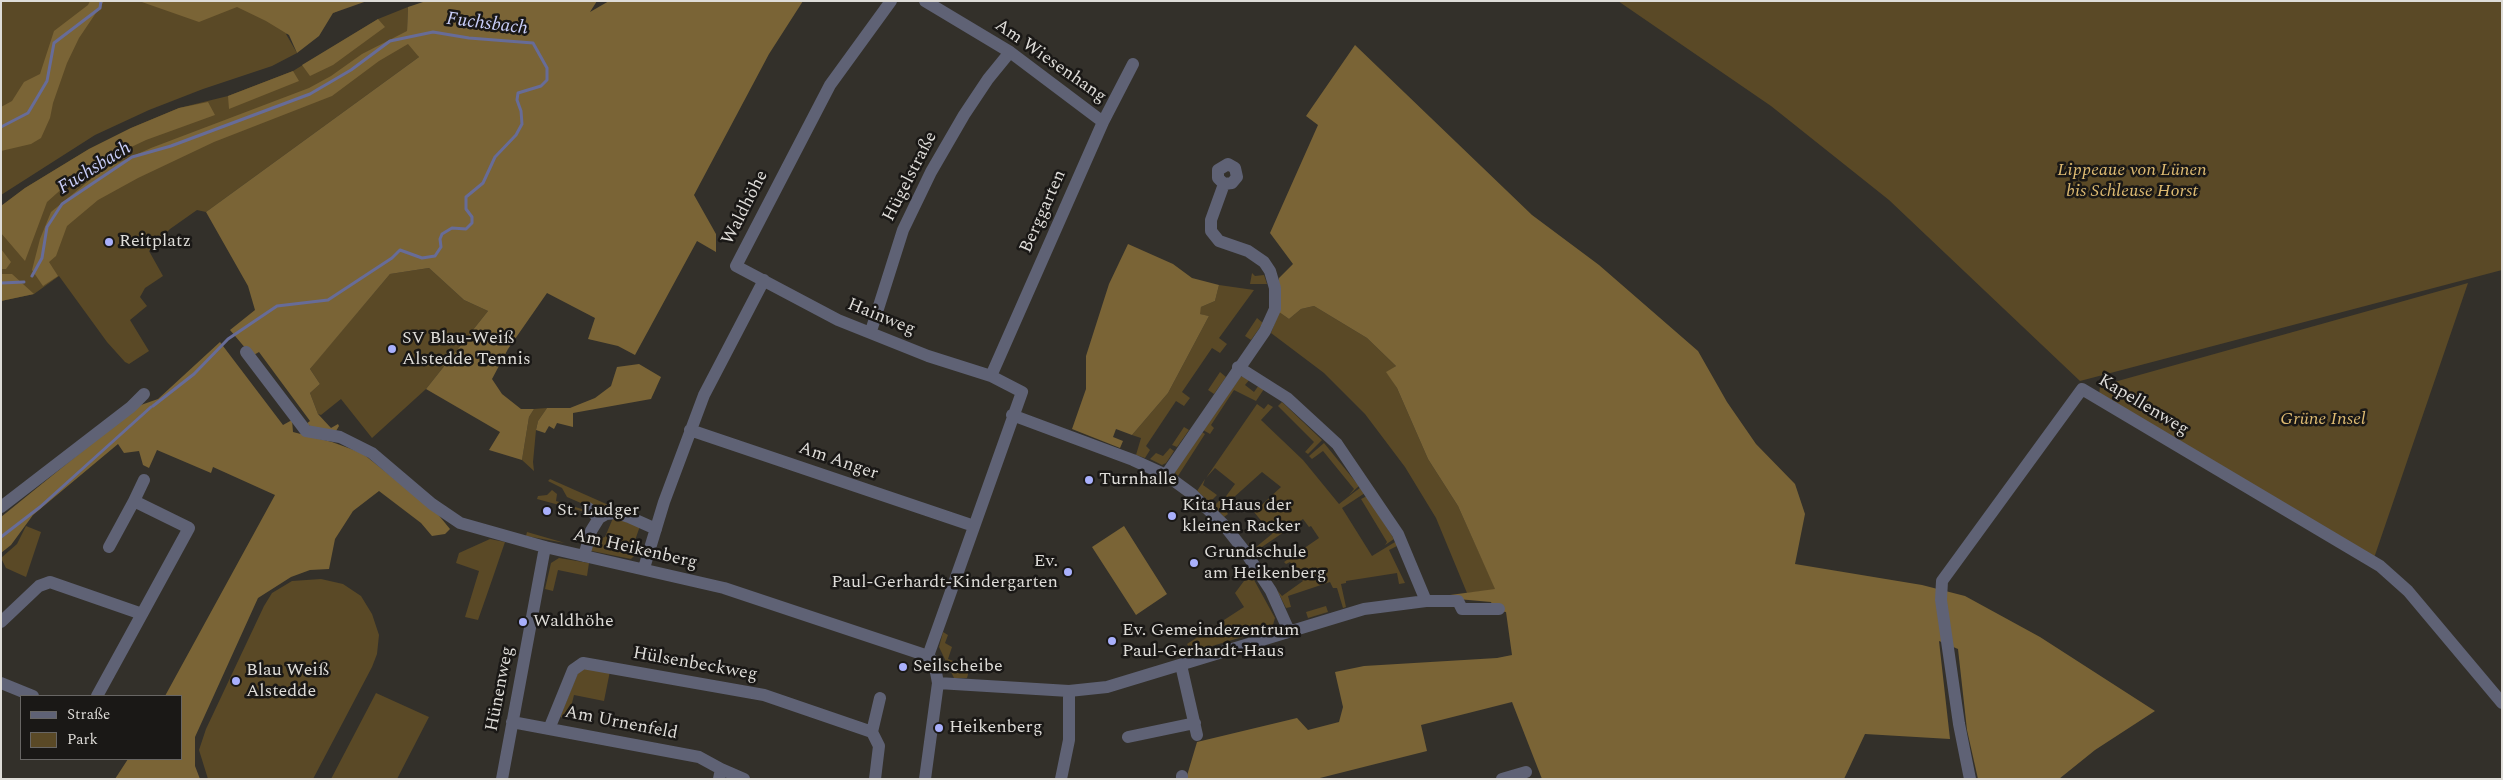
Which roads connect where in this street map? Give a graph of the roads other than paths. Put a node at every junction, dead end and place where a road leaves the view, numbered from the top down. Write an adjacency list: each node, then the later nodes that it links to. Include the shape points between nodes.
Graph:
1 (891, 1): 7 (street, Waldhöhe, via 830,85 736,266)
2 (925, 1): 3 (street, Am Wiesenhang)
3 (1010, 52): 5 (street, Am Wiesenhang); 8 (street, Hügelstraße, via 964,115 931,172 903,230)
4 (1133, 64): 5 (street, Berggarten)
5 (1103, 122): 11 (street, Berggarten)
6 (1224, 184): 10 (street, via 1211,220 1211,231 1218,241 1248,250 1264,262 1275,288 1274,309 1265,331)
7 (764, 280): 8 (street, Hainweg, via 838,320); 14 (street, via 712,378)
8 (871, 331): 11 (street, Hainweg, via 928,356)
9 (246, 352): 24 (street, Am Heikenberg, via 306,431 340,437 372,453 432,504 460,522)
10 (1238, 367): 15 (street); 27 (street, via 1287,398 1337,444 1398,534)
11 (991, 376): 13 (street, Hainweg, via 1022,392)
12 (144, 394): 18 (street)
13 (1012, 415): 15 (street, via 1133,460); 21 (street)
14 (690, 430): 21 (street, Am Anger); 22 (street)
15 (1166, 476): 31 (street, via 1202,504 1246,553 1271,591)
16 (144, 480): 17 (street)
17 (134, 501): 23 (street); 29 (street, via 189,528)
18 (1, 507)
19 (588, 508): 20 (street)
20 (599, 518): 22 (street, via 617,514); 25 (street, via 583,539)
21 (974, 526): 32 (street)
22 (656, 529): 26 (street)
23 (109, 547)
24 (546, 548): 25 (street, Am Heikenberg); 41 (street, Hünenweg)
25 (584, 556): 26 (street, Am Heikenberg)
26 (644, 568): 32 (street, Am Heikenberg, via 724,588)
27 (1426, 601): 28 (street, via 1458,601 1462,609); 31 (street, via 1359,610)
28 (1499, 609)
29 (142, 614): 30 (street, via 50,582 39,586); 38 (street)
30 (1, 622)
31 (1289, 631): 33 (street)
32 (928, 656): 35 (street, via 934,662)
33 (1181, 665): 36 (street, via 1107,687); 44 (street, via 1196,729)
34 (1, 683): 37 (street)
35 (938, 683): 36 (street); 50 (street)
36 (1069, 691): 51 (street, via 1069,740)
37 (31, 695)
38 (99, 695)
39 (880, 698): 43 (street)
40 (2502, 703): 53 (street, Kapellenweg, via 2408,591 2380,566 2082,389 1942,581 1941,600)
41 (512, 722): 42 (street, Am Urnenfeld); 47 (street, Hünenweg)
42 (549, 729): 43 (street, Hülsenbeckweg, via 573,670 583,663 764,695); 46 (street, Am Urnenfeld, via 699,757)
43 (872, 732): 49 (street, via 879,746)
44 (1128, 737)
45 (1526, 772): 52 (street)
46 (720, 774): 48 (street, Am Urnenfeld)
47 (502, 779)
48 (744, 779)
49 (875, 779)
50 (925, 779)
51 (1061, 779)
52 (1502, 779)
53 (1970, 779)

